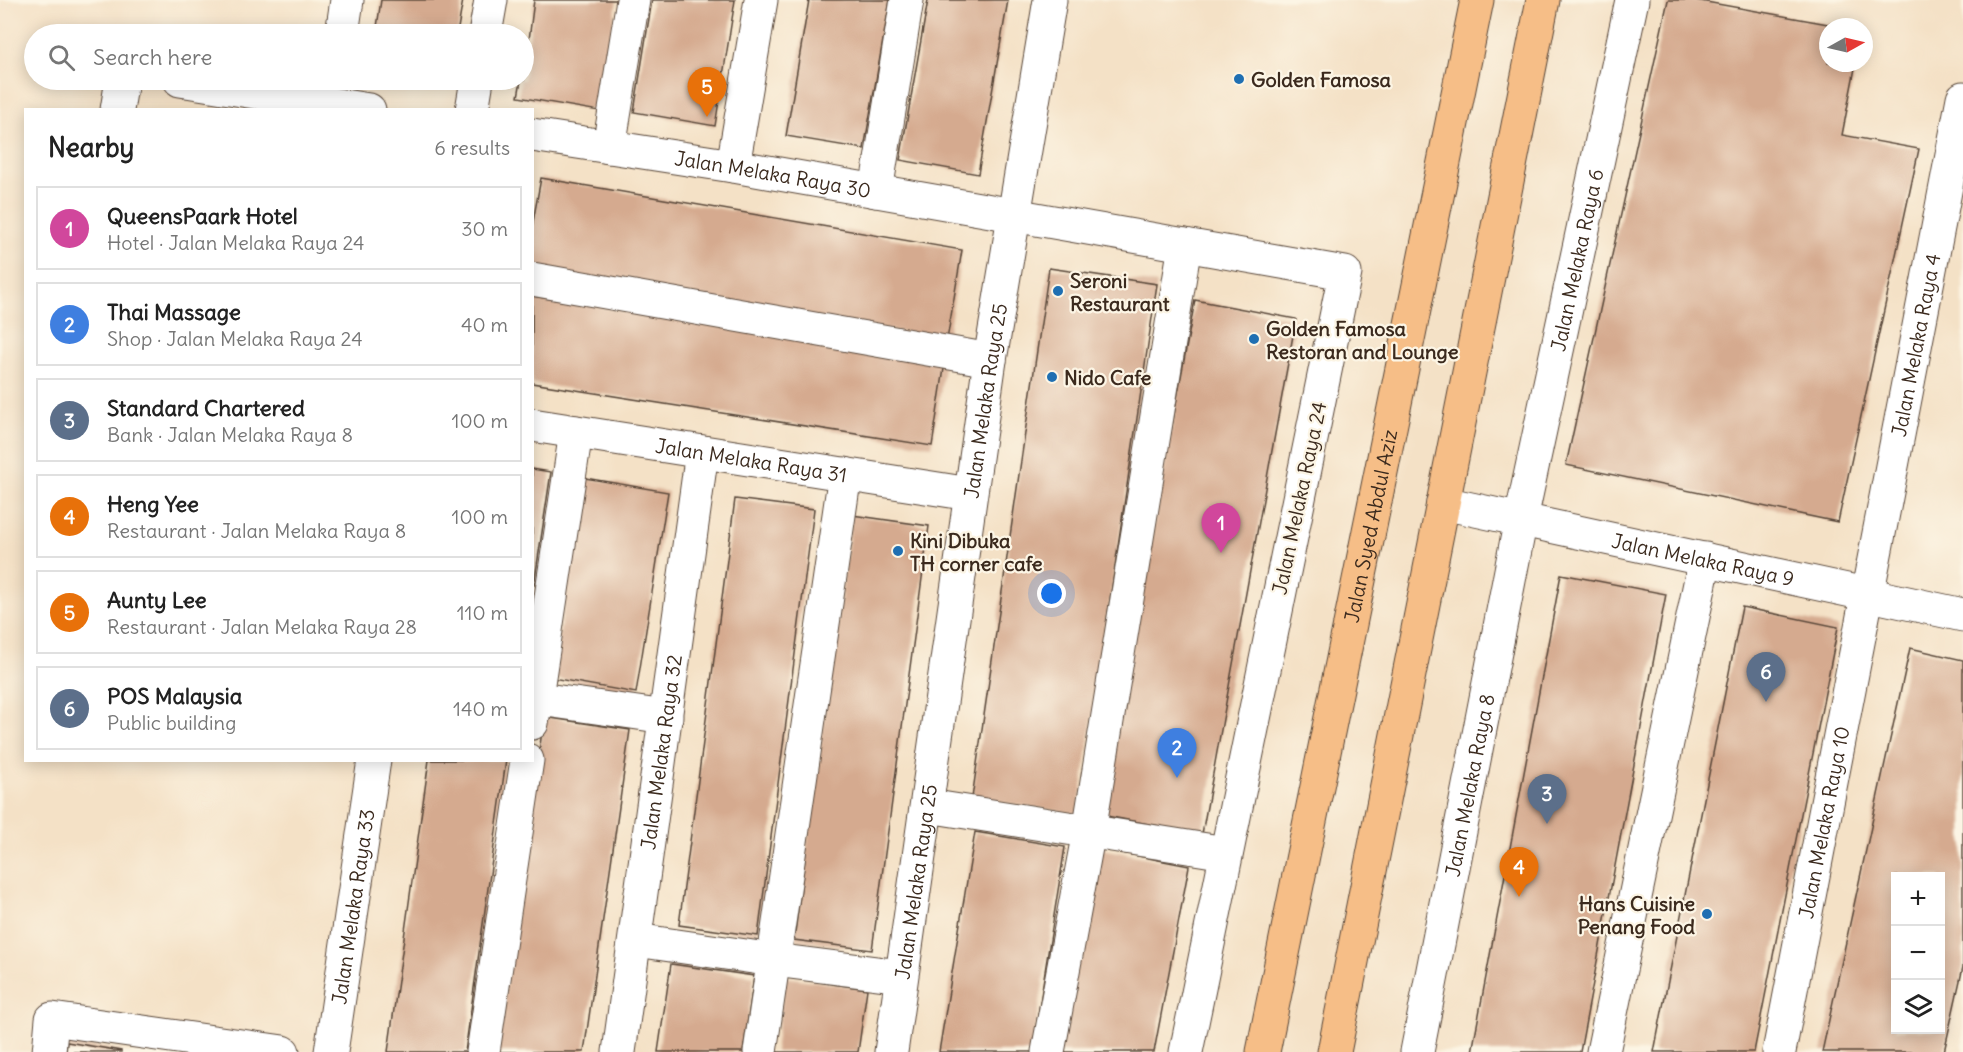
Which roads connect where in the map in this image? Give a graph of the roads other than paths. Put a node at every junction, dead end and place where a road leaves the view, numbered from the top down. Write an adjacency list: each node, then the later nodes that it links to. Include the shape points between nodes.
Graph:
1 (347, 0): 10 (street)
2 (491, 0): 11 (street)
3 (633, 0): 21 (street)
4 (761, 0): 22 (street)
5 (908, 0): 23 (street)
6 (1050, 0): 24 (street, Jalan Melaka Raya 25)
7 (1477, 0): 57 (main road, Jalan Syed Abdul Aziz)
8 (1543, 0): 33 (main road)
9 (1632, 0): 34 (street, Jalan Melaka Raya 6)
10 (343, 24)
11 (487, 24)
12 (120, 90): 17 (street)
13 (308, 90): 15 (street)
14 (475, 90): 19 (street)
15 (333, 92): 18 (street)
16 (1963, 98): 36 (street, Jalan Melaka Raya 4)
17 (117, 108)
18 (365, 108)
19 (472, 108)
20 (534, 135): 21 (street, Jalan Melaka Raya 30)
21 (609, 147): 22 (street, Jalan Melaka Raya 30)
22 (733, 166): 23 (street, Jalan Melaka Raya 30)
23 (876, 191): 24 (street, Jalan Melaka Raya 30)
24 (1014, 215): 25 (street, Jalan Melaka Raya 24); 27 (street, Jalan Melaka Raya 25)
25 (1185, 245): 43 (street); 44 (street, Jalan Melaka Raya 24, via 1345,273)
26 (534, 279): 27 (street)
27 (990, 360): 32 (street, Jalan Melaka Raya 25)
28 (534, 425): 29 (street, Jalan Melaka Raya 31)
29 (576, 432): 30 (street, Jalan Melaka Raya 31); 38 (street)
30 (702, 452): 31 (street, Jalan Melaka Raya 31); 39 (street, Jalan Melaka Raya 32)
31 (845, 474): 32 (street, Jalan Melaka Raya 31); 46 (street)
32 (970, 494): 42 (street, Jalan Melaka Raya 25)
33 (1443, 503): 34 (street, Jalan Melaka Raya 9); 58 (main road)
34 (1521, 519): 35 (street, Jalan Melaka Raya 9); 59 (street, Jalan Melaka Raya 8)
35 (1705, 559): 36 (street, Jalan Melaka Raya 9); 60 (street)
36 (1868, 594): 37 (street, Jalan Melaka Raya 9); 61 (street, Jalan Melaka Raya 10)
37 (1963, 615)
38 (534, 707): 39 (street)
39 (666, 717): 45 (street, Jalan Melaka Raya 32)
40 (374, 762): 50 (street, Jalan Melaka Raya 33)
41 (527, 762): 51 (street)
42 (928, 806): 43 (street); 47 (street, Jalan Melaka Raya 25)
43 (1089, 831): 44 (street); 55 (street)
44 (1226, 853): 56 (street, Jalan Melaka Raya 24)
45 (636, 940): 46 (street); 52 (street, Jalan Melaka Raya 32)
46 (774, 960): 47 (street); 53 (street)
47 (901, 976): 54 (street, Jalan Melaka Raya 25)
48 (49, 1052): 49 (street, via 52,1019)
49 (283, 1052)
50 (331, 1052)
51 (483, 1052)
52 (619, 1052)
53 (760, 1052)
54 (891, 1052)
55 (1048, 1052)
56 (1186, 1052)
57 (1263, 1052)
58 (1334, 1052)
59 (1417, 1052)
60 (1603, 1052)
61 (1779, 1052)

